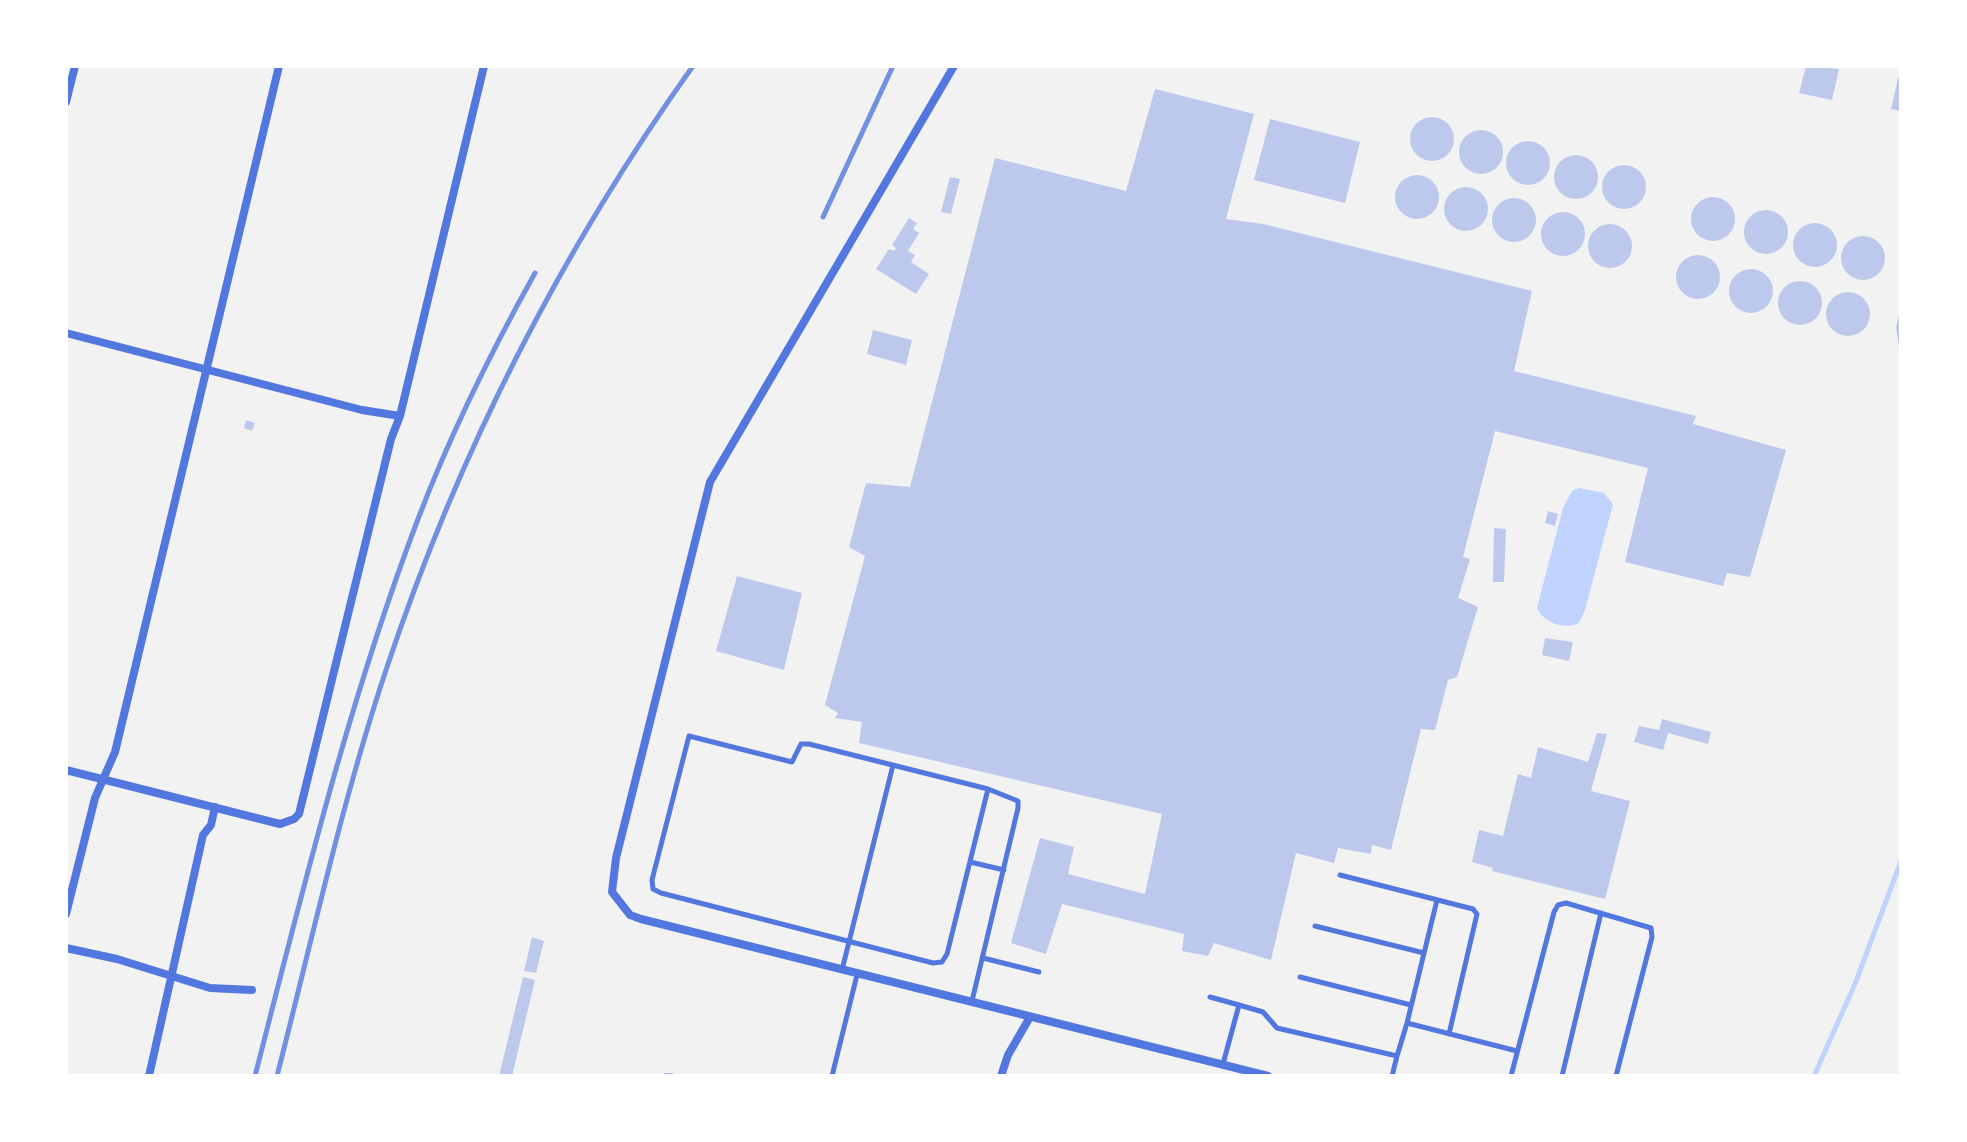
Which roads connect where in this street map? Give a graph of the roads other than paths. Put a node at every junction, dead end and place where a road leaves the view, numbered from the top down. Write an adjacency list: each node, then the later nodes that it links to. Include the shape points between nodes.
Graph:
1 (75, 66): 5 (street)
2 (279, 66): 7 (street)
3 (484, 66): 8 (street)
4 (954, 66): 25 (street, via 710,482 616,858 612,892 630,915)
5 (66, 102)
6 (66, 333): 7 (street)
7 (207, 368): 8 (street); 11 (street)
8 (400, 416): 13 (street, via 299,814 280,824)
9 (893, 765): 12 (lane); 21 (lane); 21 (lane, via 809,744 801,744 792,762 695,736 686,741 653,889)
10 (66, 770): 11 (street)
11 (104, 780): 13 (street); 19 (street)
12 (988, 789): 14 (lane); 15 (lane, via 1018,801)
13 (215, 807): 27 (street, via 203,835)
14 (970, 862): 15 (lane); 21 (lane, via 942,962)
15 (1004, 870): 24 (lane)
16 (1340, 875): 17 (lane)
17 (1437, 900): 23 (lane); 37 (lane, via 1473,909 1478,920)
18 (1601, 913): 38 (lane, via 1558,905); 49 (lane); 50 (lane, via 1644,924 1652,937)
19 (66, 914)
20 (1315, 926): 23 (lane)
21 (848, 941): 25 (lane)
22 (66, 948): 27 (street)
23 (1424, 953): 34 (lane)
24 (983, 958): 26 (lane); 32 (lane)
25 (842, 971): 28 (street)
26 (1039, 972)
27 (170, 975): 30 (street, via 210,988); 41 (street)
28 (857, 975): 32 (street); 44 (lane)
29 (1300, 977): 34 (lane)
30 (252, 990)
31 (1210, 997): 33 (lane)
32 (972, 1002): 35 (street)
33 (1239, 1005): 39 (lane, via 1263,1012 1277,1028); 40 (lane)
34 (1411, 1005): 36 (lane)
35 (1030, 1017): 40 (street); 45 (street)
36 (1407, 1023): 37 (lane); 39 (lane)
37 (1449, 1034): 38 (lane)
38 (1517, 1051): 48 (lane)
39 (1397, 1056): 47 (lane)
40 (1223, 1065): 46 (street)
41 (149, 1076)
42 (665, 1076): 43 (lane)
43 (672, 1076)
44 (832, 1076)
45 (1001, 1076)
46 (1268, 1076)
47 (1392, 1076)
48 (1511, 1076)
49 (1562, 1076)
50 (1616, 1076)

